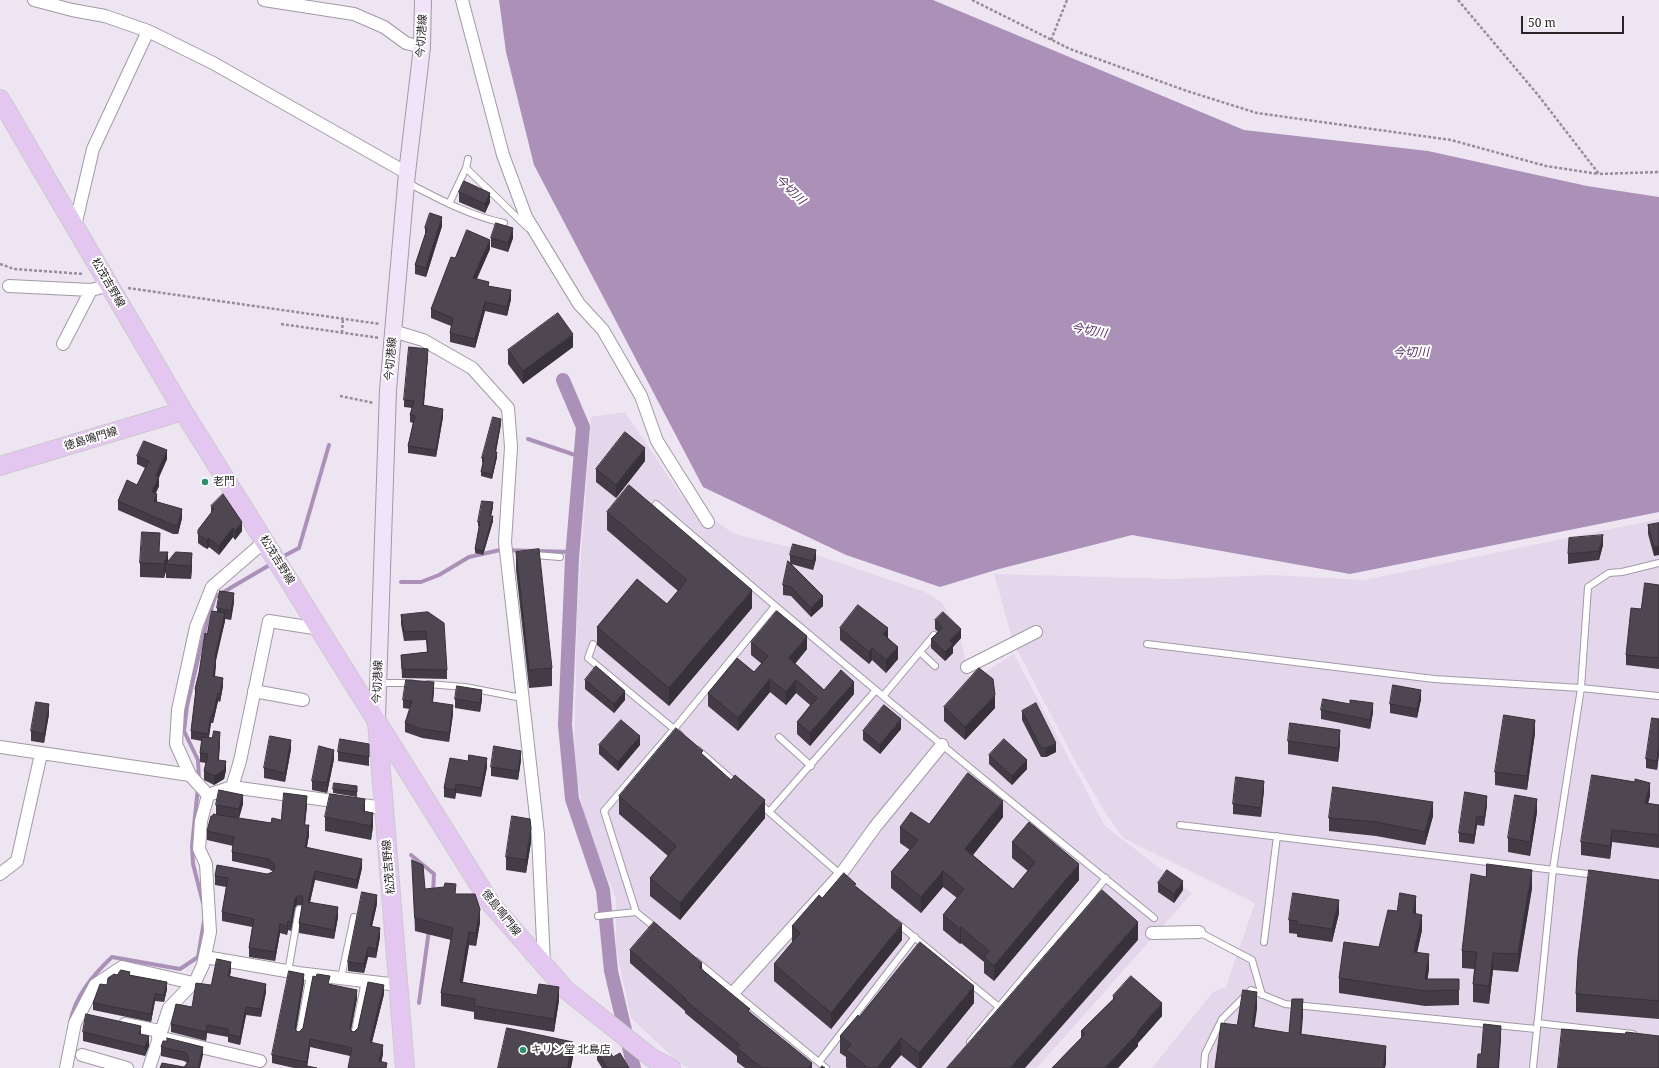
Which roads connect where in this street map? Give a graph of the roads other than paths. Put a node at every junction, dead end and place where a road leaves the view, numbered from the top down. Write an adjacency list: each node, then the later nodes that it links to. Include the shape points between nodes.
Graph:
1 (34, 0): 5 (street, via 105,16)
2 (264, 0): 6 (street, via 354,14 384,27 406,43)
3 (423, 0): 6 (main road, 今切港線)
4 (462, 0): 14 (street, via 503,155 526,217)
5 (148, 31): 10 (street, via 213,63); 13 (street, via 93,149)
6 (422, 47): 10 (main road, 今切港線)
7 (0, 99): 13 (main road, 松茂吉野線)
8 (468, 159): 9 (lane)
9 (466, 168): 11 (lane); 14 (lane)
10 (407, 178): 11 (lane); 18 (main road, 今切港線)
11 (449, 204): 12 (lane, via 486,220)
12 (504, 224)
13 (75, 226): 15 (main road, 松茂吉野線)
14 (538, 238): 23 (street, via 579,304 603,330 641,396 657,441)
15 (107, 280): 17 (street); 20 (main road, 松茂吉野線)
16 (8, 286): 17 (street)
17 (91, 290): 19 (street)
18 (393, 332): 37 (main road, 今切港線, via 387,406); 45 (street, via 423,340 472,368 508,408 511,448 505,542 509,555)
19 (63, 344)
20 (183, 411): 21 (main road, 徳島鳴門線); 24 (main road, 松茂吉野線)
21 (0, 466)
22 (656, 504): 28 (lane)
23 (708, 522)
24 (265, 541): 29 (main road, 松茂吉野線); 56 (street, via 212,588 196,627 178,710 176,744)
25 (525, 554): 26 (lane)
26 (560, 556)
27 (1659, 563): 40 (lane, via 1609,573 1588,587)
28 (775, 606): 41 (lane); 48 (lane)
29 (320, 629): 42 (street, via 269,621); 47 (main road, 松茂吉野線)
30 (1036, 632): 36 (street)
31 (934, 635): 34 (lane)
32 (593, 644): 48 (lane, via 588,658)
33 (1147, 644): 40 (lane, via 1434,679)
34 (920, 652): 35 (lane); 43 (lane)
35 (935, 666)
36 (966, 667)
37 (378, 683): 38 (lane); 47 (main road, 今切港線)
38 (416, 683)
39 (424, 684): 45 (lane, via 465,687)
40 (1580, 688): 44 (lane); 67 (lane)
41 (876, 690): 43 (lane); 55 (lane)
42 (254, 691): 46 (street); 57 (street)
43 (883, 696): 52 (lane)
44 (1659, 696)
45 (522, 698): 85 (street, via 538,834)
46 (303, 700)
47 (377, 718): 61 (main road, 松茂吉野線); 85 (main road, 徳島鳴門線, via 491,904)
48 (674, 729): 50 (lane); 73 (lane, via 604,811)
49 (779, 737): 55 (lane)
50 (686, 739)
51 (692, 744): 58 (lane)
52 (942, 744): 70 (street, via 875,828); 71 (lane)
53 (0, 747): 54 (street)
54 (41, 754): 56 (street); 68 (street, via 17,861)
55 (810, 766): 62 (lane)
56 (190, 775): 59 (street)
57 (232, 787): 59 (street); 61 (street)
58 (746, 792)
59 (208, 795): 65 (street, via 206,817 201,821 199,849)
60 (752, 797): 62 (lane)
61 (384, 808): 91 (main road, 松茂吉野線)
62 (769, 812): 70 (lane)
63 (1180, 825): 64 (lane)
64 (1277, 836): 67 (lane); 82 (lane)
65 (206, 864): 66 (street); 83 (street, via 210,932)
66 (221, 867)
67 (1553, 869): 69 (lane); 96 (lane)
68 (0, 874)
69 (1606, 876)
70 (844, 877): 92 (street)
71 (1106, 878): 76 (lane); 94 (lane)
72 (299, 909): 86 (lane)
73 (636, 912): 74 (lane); 78 (lane)
74 (598, 916)
75 (354, 917): 88 (lane)
76 (1154, 918)
77 (893, 920): 81 (lane)
78 (660, 932)
79 (1199, 932): 80 (street); 93 (lane, via 1252,960)
80 (1152, 933)
81 (915, 937): 94 (lane); 104 (lane)
82 (1264, 942)
83 (205, 957): 86 (street); 90 (street)
84 (691, 957): 92 (lane)
85 (544, 964): 110 (main road, 徳島鳴門線, via 566,990 637,1046)
86 (288, 972): 87 (street)
87 (310, 974): 88 (street); 99 (lane)
88 (341, 978): 89 (street)
89 (366, 980): 91 (street); 100 (lane)
90 (193, 983): 97 (street, via 169,1008); 107 (street, via 122,967 95,985 75,1024)
91 (398, 984): 109 (main road, 松茂吉野線)
92 (734, 992): 104 (lane)
93 (1262, 994): 96 (lane, via 1285,1004); 112 (lane, via 1251,990 1222,1019 1205,1054)
94 (999, 1006): 101 (lane)
95 (114, 1022): 97 (street)
96 (1537, 1026): 98 (lane); 113 (lane)
97 (159, 1034): 103 (street); 105 (street)
98 (1644, 1035)
99 (299, 1036)
100 (354, 1036)
101 (964, 1050)
102 (82, 1055): 108 (street)
103 (260, 1060)
104 (818, 1062): 111 (lane)
105 (150, 1064): 106 (street)
106 (167, 1064)
107 (66, 1068)
108 (127, 1068)
109 (405, 1068)
110 (671, 1068)
111 (826, 1068)
112 (1204, 1068)
113 (1533, 1068)

